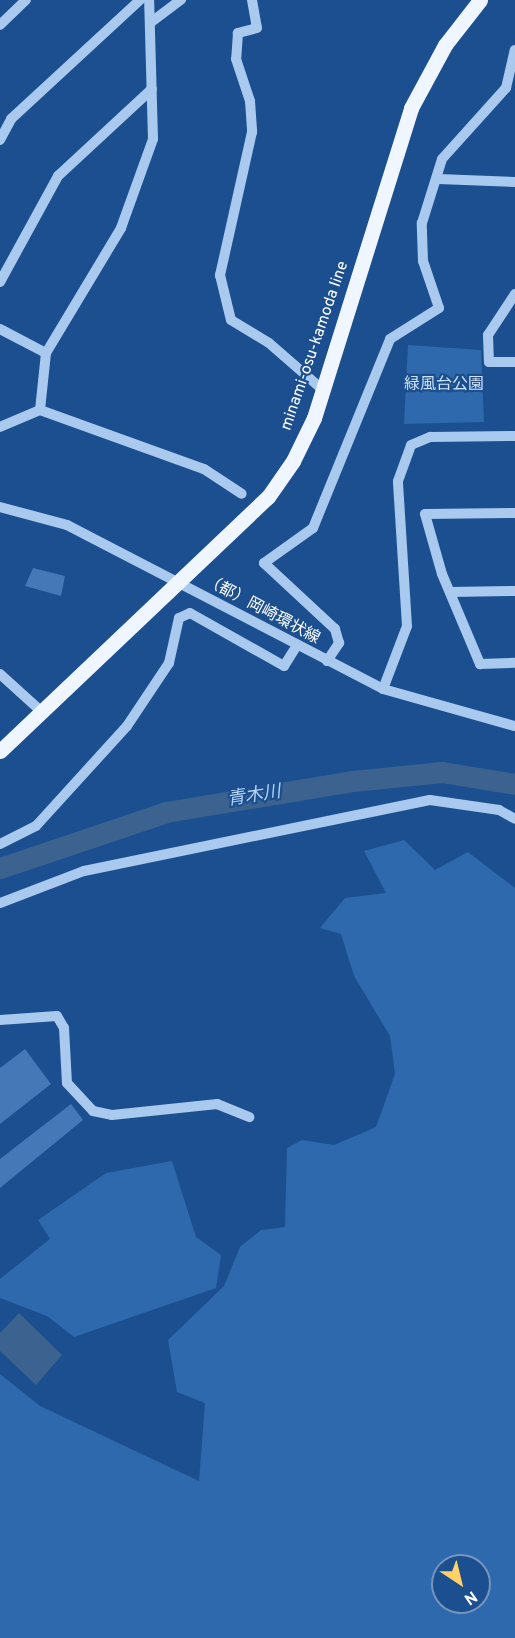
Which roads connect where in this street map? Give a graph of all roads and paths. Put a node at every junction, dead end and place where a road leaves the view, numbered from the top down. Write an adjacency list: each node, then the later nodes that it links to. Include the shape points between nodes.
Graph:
1 (26, 0): 8 (street)
2 (140, 0): 11 (street, via 11,118)
3 (149, 0): 7 (street)
4 (182, 0): 7 (street)
5 (252, 0): 19 (street, via 257,28 238,33 236,58 250,101 252,132 220,275 231,320 269,343)
6 (480, 0): 19 (main road, minami-osu-kamoda line, via 445,45 411,108)
7 (150, 23): 10 (street)
8 (0, 25)
9 (515, 50): 12 (street, via 506,88 449,148)
10 (152, 89): 14 (street, via 58,176); 17 (street, via 153,139 121,228)
11 (0, 140)
12 (438, 179): 13 (street); 30 (street, via 420,241 439,308 433,317 390,339 314,528 264,563 332,624 339,643)
13 (515, 182)
14 (0, 282)
15 (515, 294): 18 (street, via 488,334 489,362)
16 (0, 329): 17 (street)
17 (46, 353): 20 (street)
18 (515, 362)
19 (322, 389): 26 (main road, minami-osu-kamoda line, via 293,461 268,497)
20 (40, 410): 21 (street); 23 (street, via 204,469)
21 (2, 421)
22 (515, 436): 33 (street, via 430,437 411,445 398,481 407,626)
23 (242, 494)
24 (0, 507): 26 (street, （都）岡崎環状線, via 67,525)
25 (515, 513): 28 (street, via 425,514)
26 (177, 582): 29 (street, （都）岡崎環状線); 34 (main road, minami-osu-kamoda line)
27 (515, 591): 28 (street)
28 (450, 592): 31 (street, via 480,663)
29 (297, 645): 30 (street, （都）岡崎環状線); 38 (street, via 284,666 190,613 179,618 169,663 127,726 36,826)
30 (327, 661): 33 (street, （都）岡崎環状線)
31 (515, 663)
32 (0, 674): 34 (street)
33 (382, 689): 35 (street, （都）岡崎環状線)
34 (42, 712): 36 (main road, minami-osu-kamoda line)
35 (515, 726)
36 (0, 751)
37 (515, 819): 39 (street, via 499,810 430,800 84,872)
38 (0, 844)
39 (0, 903)
40 (0, 1020): 41 (street, via 57,1016 64,1028 67,1083 93,1111 112,1115 217,1104)
41 (249, 1117)

